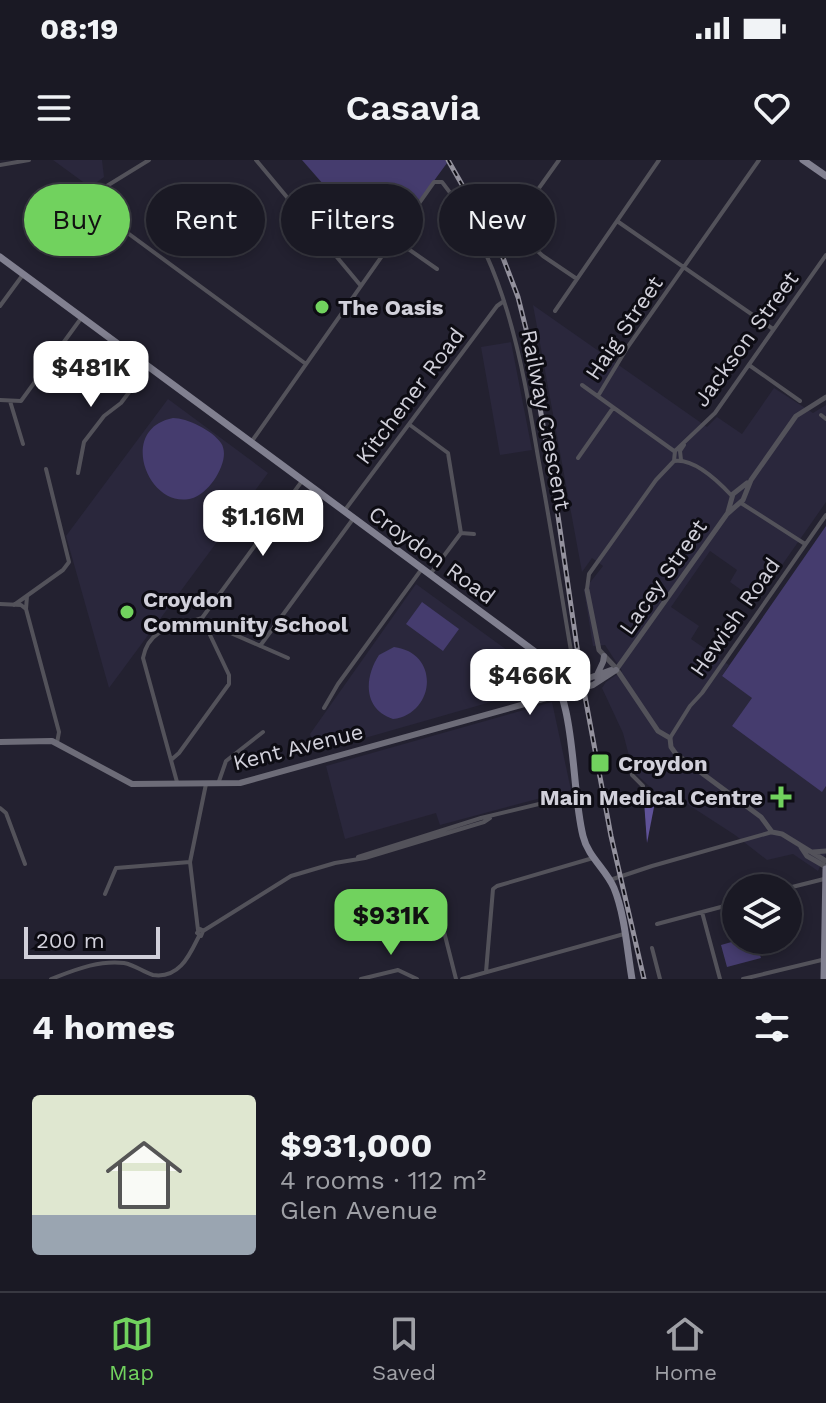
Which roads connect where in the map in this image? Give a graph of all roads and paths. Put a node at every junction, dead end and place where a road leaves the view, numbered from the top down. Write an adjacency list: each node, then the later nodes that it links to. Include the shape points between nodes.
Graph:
1 (29, 160): 8 (street)
2 (149, 160): 26 (street, via 97,192 95,209)
3 (256, 160): 20 (street)
4 (559, 160): 19 (street, via 513,226 517,235)
5 (659, 160): 11 (street)
6 (759, 160): 16 (street, Haig Street)
7 (803, 160): 9 (main road)
8 (0, 165)
9 (826, 176)
10 (423, 198): 21 (street, Railway Crescent, via 434,182 444,183)
11 (617, 221): 16 (street); 19 (street)
12 (826, 255): 25 (street, Jackson Street)
13 (382, 256): 20 (street)
14 (418, 256): 17 (street)
15 (0, 257): 18 (main road, Croydon Road)
16 (684, 267): 25 (street); 30 (street, Haig Street)
17 (437, 269)
18 (23, 274): 22 (street); 24 (main road, Croydon Road)
19 (577, 279): 23 (street)
20 (361, 286): 26 (street)
21 (504, 301): 38 (street, Kitchener Road); 67 (street, Railway Crescent, via 527,389 571,651)
22 (0, 306)
23 (555, 311)
24 (82, 317): 28 (main road, Croydon Road); 33 (street, via 21,401)
25 (773, 329): 27 (street, Jackson Street)
26 (306, 364): 40 (street)
27 (749, 365): 34 (street); 39 (street, Jackson Street)
28 (148, 367): 40 (main road, Croydon Road); 47 (street, via 84,442)
29 (582, 385): 30 (street)
30 (598, 396): 35 (street)
31 (826, 397): 49 (street, Lacey Street, via 796,416)
32 (0, 400): 33 (street)
33 (10, 401): 41 (street)
34 (800, 401)
35 (614, 407): 42 (street); 43 (street)
36 (821, 415): 37 (street)
37 (826, 419)
38 (410, 425): 50 (street, Kitchener Road); 53 (street, via 448,453)
39 (688, 440): 42 (street, Jackson Street); 44 (street)
40 (251, 443): 48 (main road, Croydon Road)
41 (23, 444)
42 (675, 451): 45 (street)
43 (578, 458)
44 (681, 460): 45 (street); 49 (street)
45 (674, 461): 58 (street, via 591,571)
46 (46, 469): 59 (street, via 69,562)
47 (78, 473)
48 (302, 481): 50 (main road, Croydon Road); 63 (street)
49 (738, 497): 55 (street); 69 (street, Lacey Street)
50 (344, 512): 52 (main road, Croydon Road)
51 (826, 515): 55 (street, Hewish Road)
52 (353, 519): 56 (main road, Croydon Road); 65 (street)
53 (461, 533): 54 (street); 57 (street)
54 (474, 534)
55 (805, 544): 75 (street, Hewish Road)
56 (422, 570): 57 (main road, Croydon Road); 73 (street)
57 (429, 575): 67 (main road, Croydon Road)
58 (587, 590): 66 (street, via 596,643)
59 (27, 596): 61 (street); 62 (street)
60 (0, 604): 61 (street)
61 (14, 605): 62 (street)
62 (26, 609): 77 (street, via 58,726)
63 (202, 618): 64 (street); 78 (street, via 163,628 143,652)
64 (205, 624): 65 (street); 78 (street, via 229,684)
65 (260, 646): 68 (street)
66 (604, 656): 69 (street); 70 (main road)
67 (542, 657): 71 (main road); 72 (main road, Croydon Road, via 556,675)
68 (288, 658)
69 (616, 669): 70 (main road, Kent Avenue); 72 (main road, Kent Avenue, via 593,685); 75 (street, via 658,731)
70 (596, 677): 71 (main road, Kent Avenue)
71 (574, 684): 72 (main road, Kent Avenue)
72 (560, 692): 81 (main road, Kent Avenue, via 240,783); 84 (main road, Croydon Road)
73 (324, 708)
74 (263, 732): 81 (street, via 226,761)
75 (670, 738): 86 (street, via 676,754 761,817)
76 (0, 742): 77 (main road, Kent Avenue)
77 (57, 743): 82 (main road, Kent Avenue, via 126,782)
78 (171, 760): 82 (street)
79 (630, 765): 83 (street)
80 (206, 784): 81 (main road, Kent Avenue); 82 (main road, Kent Avenue); 91 (street)
81 (218, 784)
82 (177, 785)
83 (643, 786)
84 (578, 794): 90 (main road, Croydon Road, via 583,836); 102 (street, via 291,876)
85 (0, 808): 92 (street)
86 (772, 832): 87 (street); 95 (street)
87 (800, 847): 89 (street); 93 (street)
88 (826, 851): 89 (street)
89 (812, 852): 93 (street)
90 (593, 858): 95 (main road); 106 (street, via 493,889)
91 (190, 862): 97 (street, via 116,868); 102 (street)
92 (25, 864)
93 (826, 866): 94 (main road)
94 (825, 879): 96 (street); 105 (main road)
95 (610, 880): 103 (main road)
96 (802, 885)
97 (105, 894)
98 (722, 907): 100 (street)
99 (439, 912): 110 (street)
100 (702, 912): 101 (street); 113 (street)
101 (657, 924)
102 (200, 932): 107 (street, via 176,974 158,977 130,965 101,964)
103 (624, 934): 106 (street); 111 (main road)
104 (652, 948): 112 (street)
105 (825, 958): 114 (street); 115 (main road)
106 (486, 972): 110 (street)
107 (51, 979)
108 (361, 979): 109 (street, via 398,970)
109 (417, 979)
110 (459, 979)
111 (632, 979)
112 (660, 979)
113 (720, 979)
114 (743, 979)
115 (824, 979)

